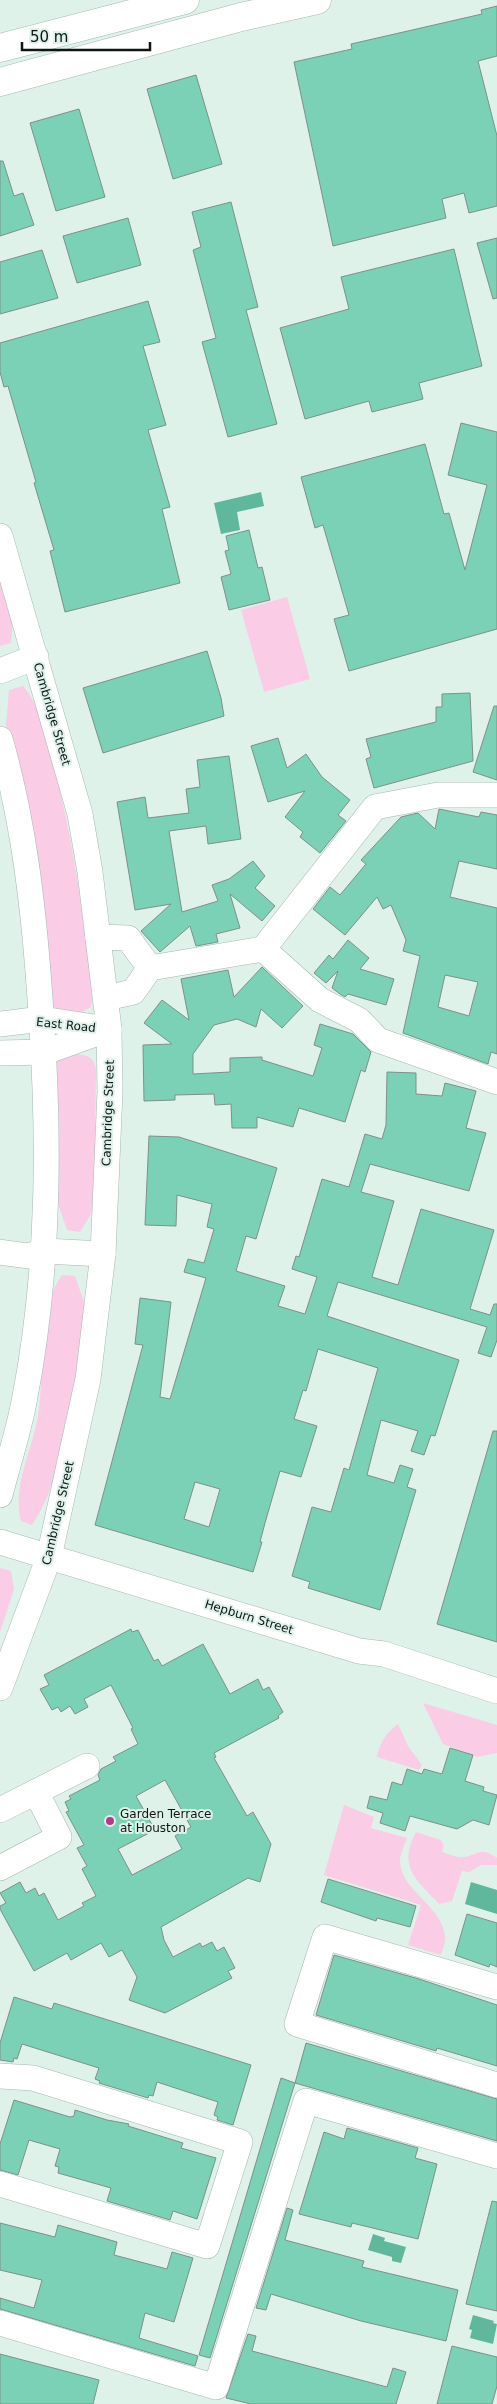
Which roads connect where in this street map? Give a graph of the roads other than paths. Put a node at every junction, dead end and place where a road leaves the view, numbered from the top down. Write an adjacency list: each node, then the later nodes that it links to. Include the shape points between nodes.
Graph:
1 (185, 0): 3 (main road)
2 (317, 0): 4 (main road)
3 (146, 10): 4 (main road); 5 (main road)
4 (154, 40): 6 (main road)
5 (0, 48)
6 (0, 82)
7 (0, 536): 8 (street, Cambridge Street)
8 (36, 657): 9 (street); 12 (street, Cambridge Street, via 80,814)
9 (0, 671)
10 (0, 739): 16 (street, via 20,826 33,911)
11 (497, 795): 13 (street, via 438,795 375,807)
12 (98, 937): 14 (street, via 128,938); 15 (street, Cambridge Street)
13 (263, 949): 14 (street); 21 (street, via 320,1000 359,1020 378,1040)
14 (150, 968): 15 (street, via 134,992)
15 (106, 998): 18 (street, Cambridge Street)
16 (42, 1019): 17 (street, East Road); 18 (street, East Road); 19 (street)
17 (0, 1024)
18 (110, 1029): 19 (street, East Road); 25 (street, Cambridge Street)
19 (45, 1052): 20 (street, East Road); 23 (street, via 48,1143)
20 (0, 1053)
21 (497, 1082)
22 (0, 1238): 23 (street, via 30,1242)
23 (45, 1251): 24 (street, via 28,1256); 25 (street); 26 (street, via 24,1403)
24 (0, 1252)
25 (103, 1254): 28 (street, Cambridge Street, via 88,1379)
26 (0, 1495)
27 (0, 1542): 28 (street, Hepburn Street)
28 (49, 1557): 29 (street, Cambridge Street); 30 (street, Hepburn Street, via 359,1651 384,1654)
29 (0, 1688)
30 (497, 1691)
31 (87, 1766): 32 (street)
32 (36, 1792): 33 (street); 34 (street, via 59,1837)
33 (0, 1810)
34 (0, 1868)
35 (497, 1987): 37 (street, via 325,1937 297,2024)
36 (0, 2076): 39 (street, via 33,2078 240,2142 207,2246)
37 (497, 2085)
38 (497, 2156): 40 (street, via 306,2101 216,2387)
39 (0, 2184)
40 (0, 2323)

